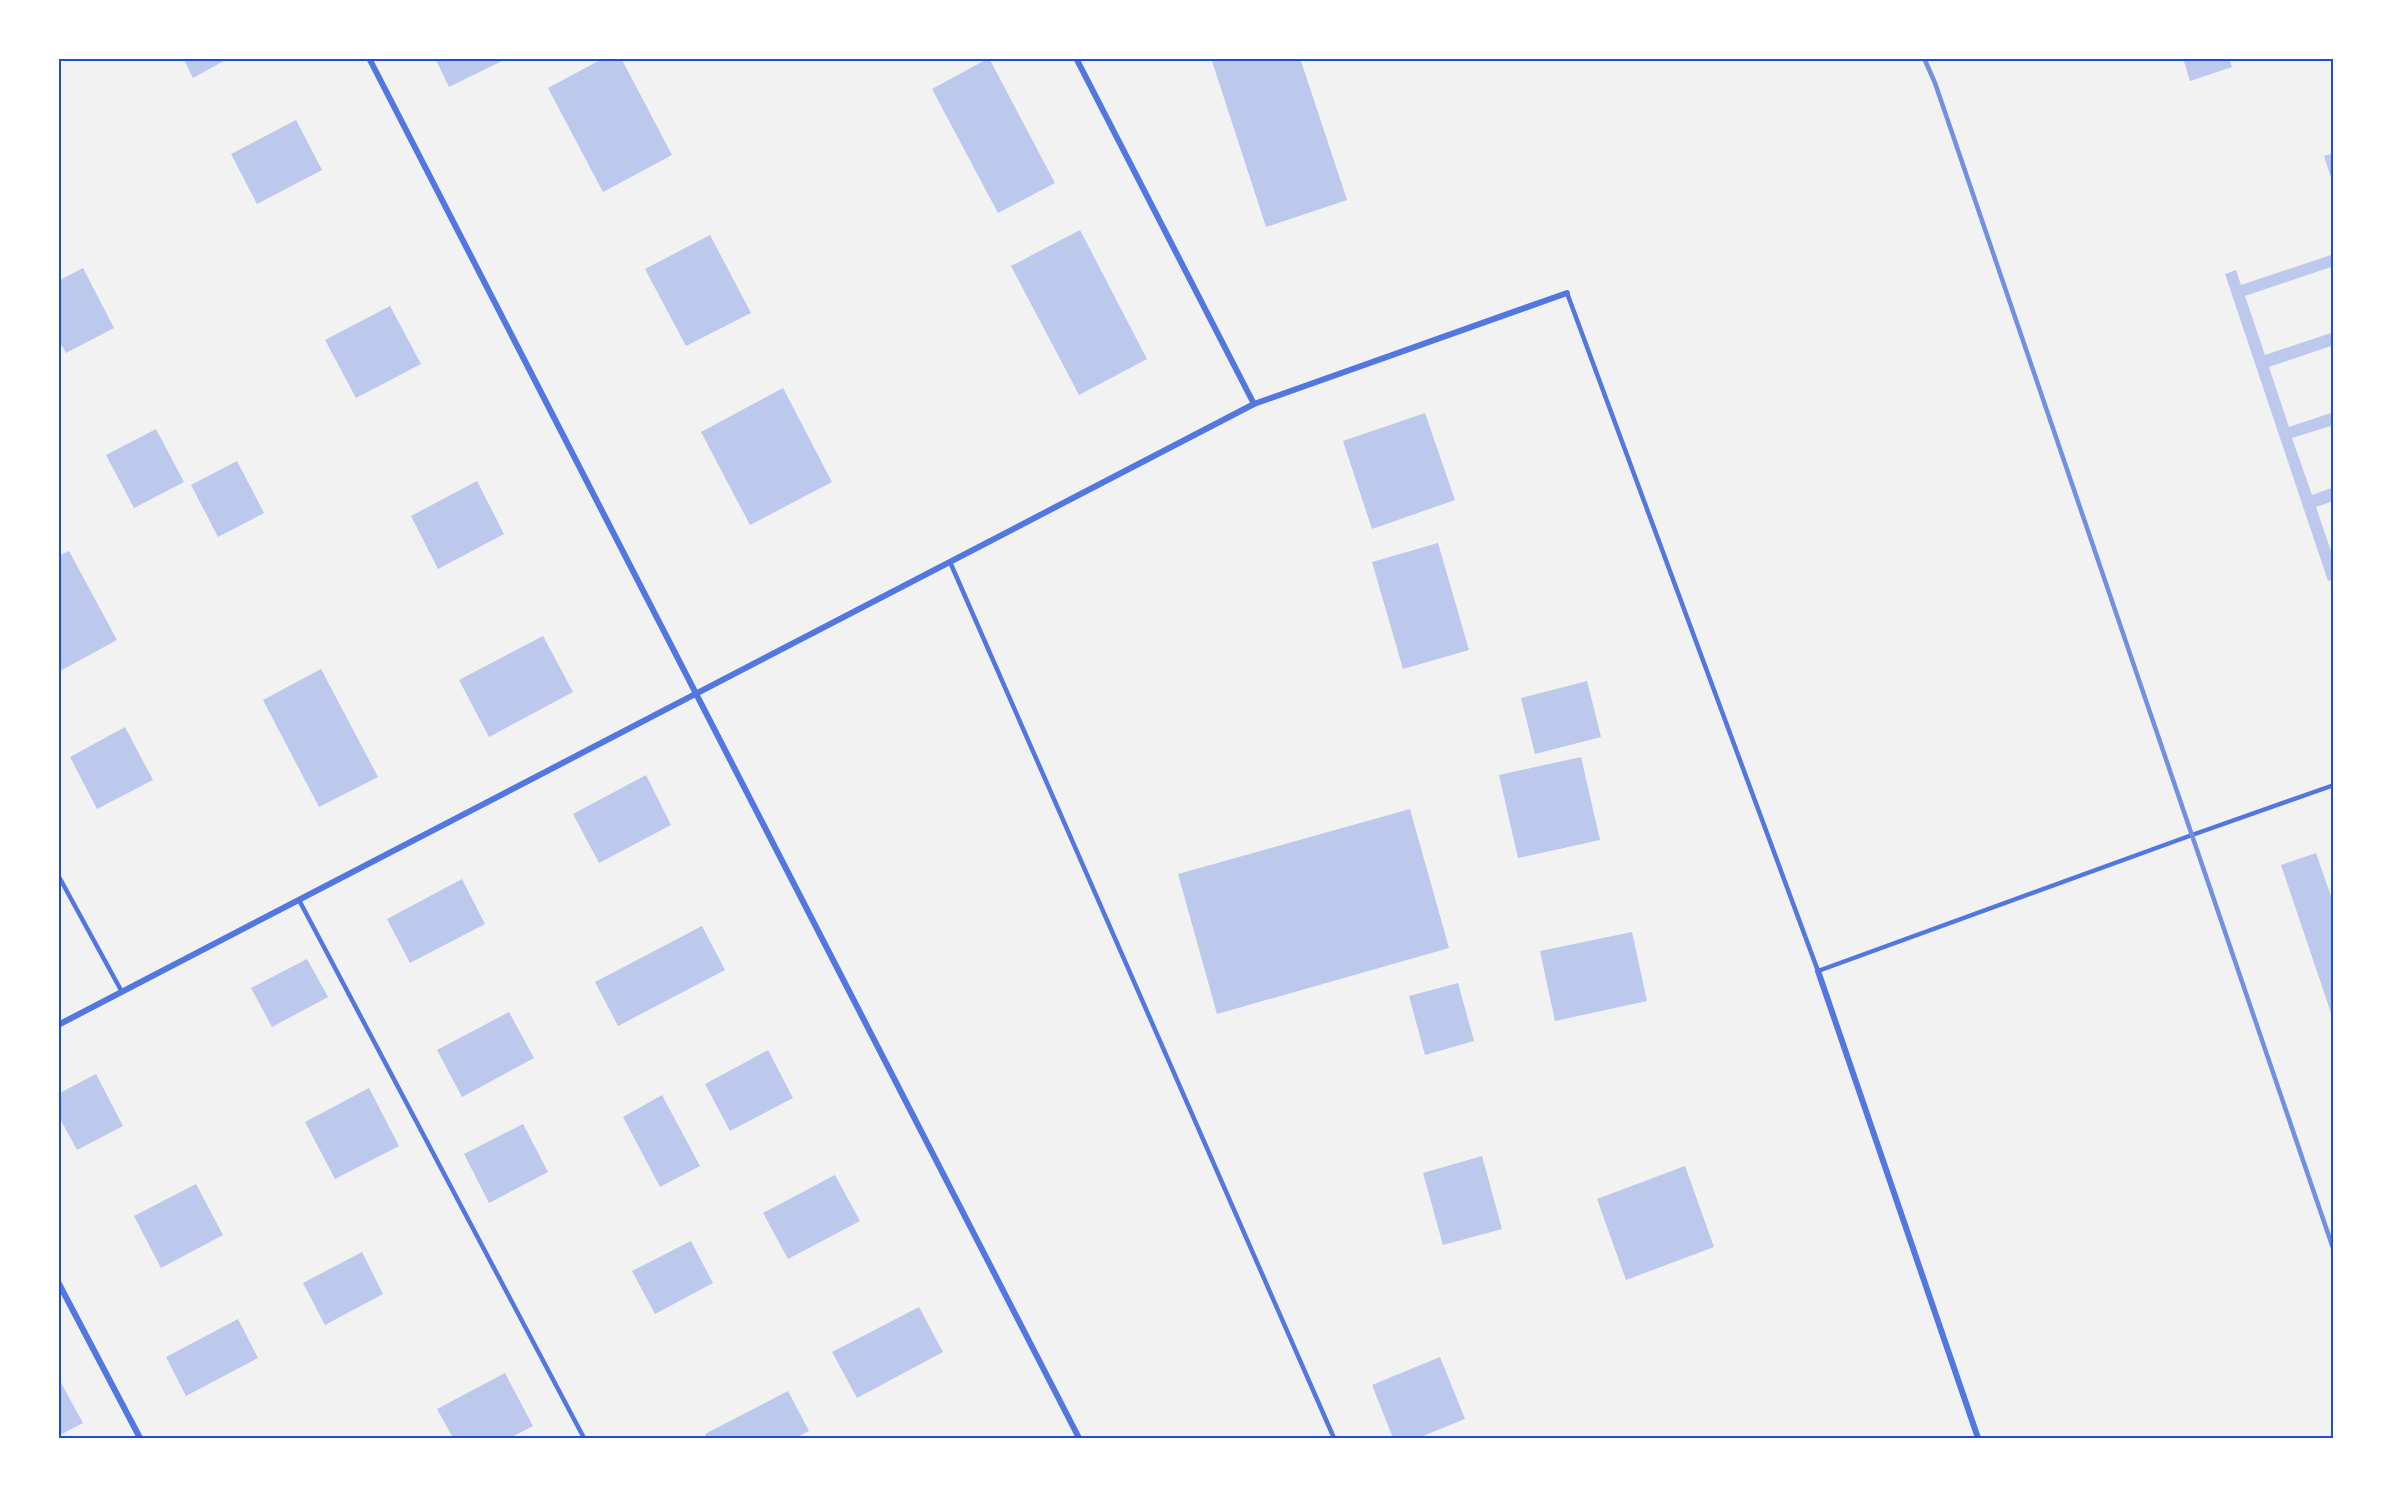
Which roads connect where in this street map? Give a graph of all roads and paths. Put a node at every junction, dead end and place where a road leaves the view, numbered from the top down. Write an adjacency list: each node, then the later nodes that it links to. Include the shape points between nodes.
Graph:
1 (369, 58): 6 (street)
2 (1076, 58): 4 (street)
3 (1567, 292): 4 (street); 10 (lane)
4 (1254, 404): 5 (street)
5 (950, 562): 6 (street); 17 (lane)
6 (695, 694): 9 (street); 16 (street)
7 (2334, 785): 10 (lane)
8 (58, 875): 11 (lane)
9 (299, 900): 11 (street); 15 (lane)
10 (1818, 971): 18 (street)
11 (122, 992): 12 (street)
12 (58, 1025)
13 (58, 1282): 14 (street)
14 (140, 1438)
15 (584, 1438)
16 (1079, 1438)
17 (1334, 1438)
18 (1978, 1438)

